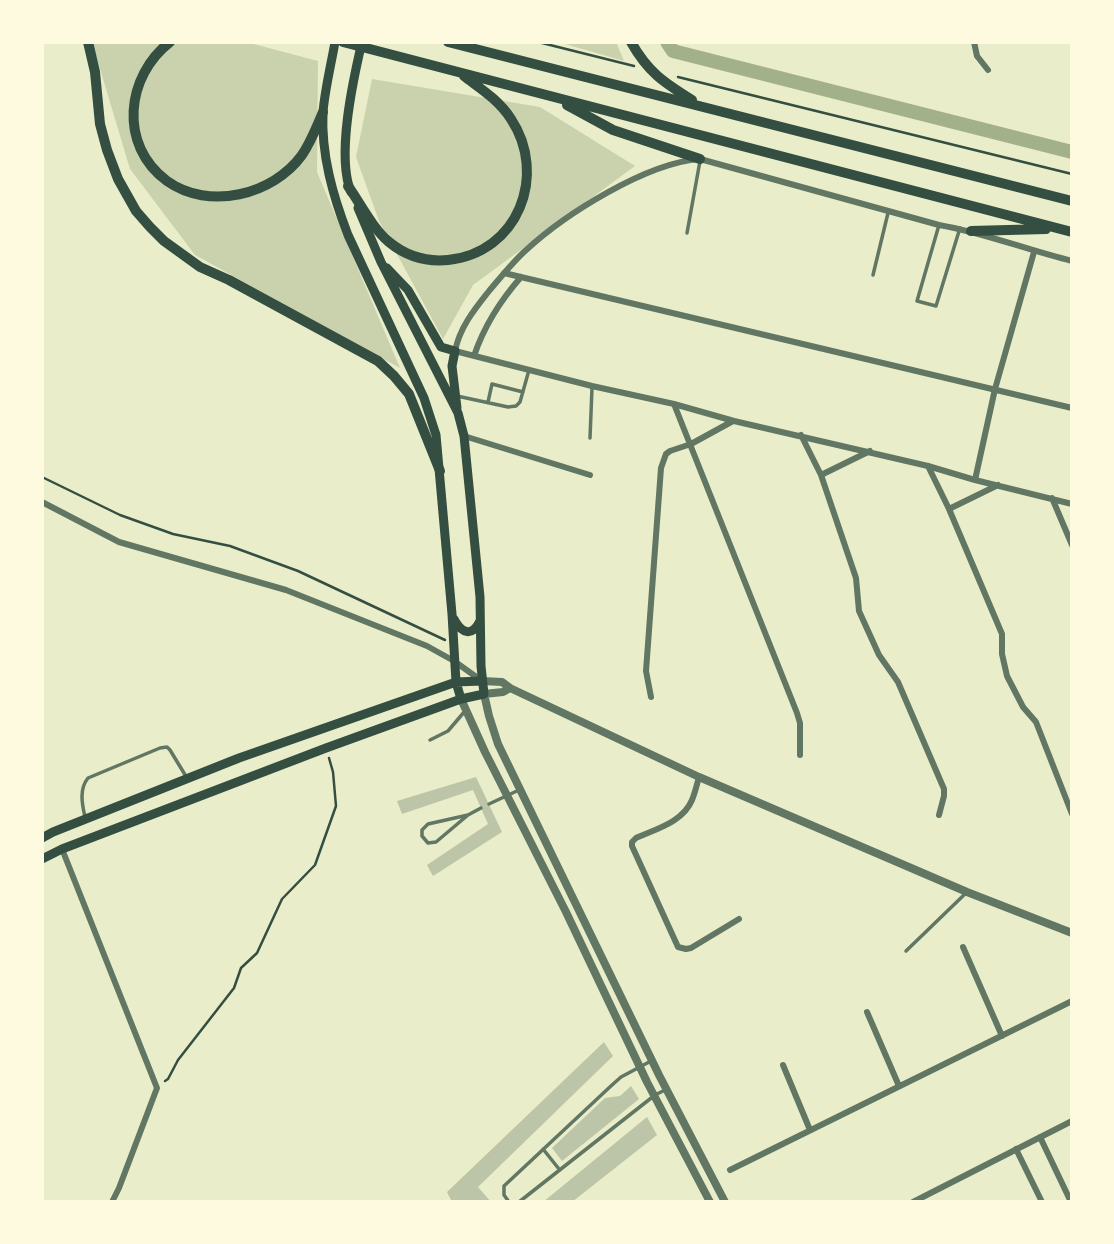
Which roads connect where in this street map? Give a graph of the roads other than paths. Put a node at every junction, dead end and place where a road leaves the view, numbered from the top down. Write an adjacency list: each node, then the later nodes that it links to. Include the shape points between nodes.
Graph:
1 (88, 42): 47 (highway, via 107,150 136,212 164,241 200,267 378,361 409,394)
2 (170, 42): 13 (highway, via 145,69 136,91 134,114 146,157 169,182 182,188 222,196 249,192 273,181 302,156)
3 (335, 42): 13 (main road)
4 (343, 42): 10 (highway)
5 (362, 42): 15 (main road, via 344,152)
6 (448, 42): 12 (highway)
7 (631, 42): 12 (highway, via 649,70)
8 (974, 42): 9 (street, via 977,56)
9 (988, 70)
10 (459, 72): 11 (highway); 15 (highway, via 502,107 524,149 527,175 522,202 501,237 467,256 442,261 416,258 389,242)
11 (553, 97): 14 (highway, via 613,130); 19 (highway)
12 (703, 107): 16 (highway)
13 (323, 112): 47 (main road, via 325,149 338,207 424,398 436,435)
14 (701, 159): 17 (street); 22 (lane); 26 (street, via 665,166 593,202 552,229)
15 (348, 186): 25 (main road)
16 (1072, 201)
17 (889, 211): 18 (street); 27 (lane)
18 (939, 225): 20 (street); 20 (lane, via 918,301 936,306)
19 (1058, 229): 20 (highway); 21 (highway)
20 (966, 230): 23 (street)
21 (1072, 232)
22 (687, 233)
23 (1034, 252): 24 (street); 33 (street)
24 (1072, 261)
25 (381, 262): 29 (main road, via 408,290 441,347); 39 (main road)
26 (505, 273): 28 (street); 29 (street, via 462,328)
27 (873, 275)
28 (521, 277): 30 (street, via 486,325); 33 (street)
29 (455, 351): 30 (street); 35 (main road)
30 (474, 356): 31 (street)
31 (529, 370): 32 (street); 34 (lane)
32 (592, 386): 37 (street); 43 (lane)
33 (995, 389): 38 (street); 50 (street)
34 (523, 392): 36 (lane, via 516,406); 36 (lane, via 492,384)
35 (456, 395): 36 (lane); 39 (main road)
36 (488, 402)
37 (674, 404): 40 (street); 44 (street)
38 (1072, 408)
39 (458, 413): 42 (main road)
40 (734, 421): 41 (street); 44 (street)
41 (801, 435): 45 (street); 49 (street)
42 (464, 436): 48 (street); 58 (main road)
43 (590, 438)
44 (691, 444): 64 (street, via 666,454 661,468 646,671); 68 (street, via 797,713)
45 (870, 451): 46 (street); 49 (street)
46 (928, 466): 50 (street); 55 (street)
47 (439, 471): 57 (main road)
48 (590, 475)
49 (821, 475): 77 (street, via 856,578 859,611 879,655 898,682 944,789)
50 (975, 480): 51 (street)
51 (998, 485): 52 (street); 55 (street)
52 (1052, 498): 54 (street); 56 (street)
53 (42, 502): 59 (street, via 119,542 286,590)
54 (1072, 504)
55 (949, 509): 75 (street, via 1002,634 1007,676 1036,722)
56 (1072, 544)
57 (452, 614): 58 (main road, via 464,631 475,630); 59 (main road)
58 (480, 621): 60 (main road)
59 (454, 661): 60 (street); 61 (main road)
60 (482, 681): 61 (main road); 62 (street, via 502,682); 63 (main road)
61 (456, 682): 65 (main road); 70 (main road)
62 (510, 688): 63 (street); 69 (street)
63 (484, 694): 65 (main road); 71 (street, via 498,744)
64 (651, 697)
65 (461, 699): 66 (street); 80 (main road)
66 (466, 710): 67 (lane, via 448,731); 72 (street)
67 (430, 740)
68 (800, 755)
69 (699, 777): 82 (street); 83 (street, via 685,811 636,838 632,846 678,947 691,948)
70 (187, 779): 78 (main road); 78 (lane, via 170,750 160,748 85,781)
71 (521, 789): 72 (lane); 90 (street)
72 (506, 796): 73 (lane); 92 (street)
73 (489, 804)
74 (481, 808): 76 (lane)
75 (1072, 814)
76 (468, 815): 76 (lane, via 428,824 422,836 428,843 436,842)
77 (939, 815)
78 (85, 819): 79 (main road)
79 (42, 838)
80 (62, 849): 81 (main road); 104 (street, via 157,1088)
81 (42, 859)
82 (967, 892): 84 (street); 86 (lane)
83 (739, 919)
84 (1072, 933)
85 (963, 947): 89 (street)
86 (906, 951)
87 (1072, 1001): 89 (street)
88 (867, 1012): 93 (street)
89 (1002, 1035): 93 (street)
90 (652, 1060): 92 (lane); 94 (street)
91 (783, 1065): 97 (street)
92 (640, 1066): 95 (street); 99 (lane, via 612,1085)
93 (899, 1086): 97 (street)
94 (667, 1089): 95 (lane); 108 (street)
95 (655, 1095): 101 (lane); 107 (street)
96 (1072, 1121): 98 (street)
97 (810, 1130): 102 (street)
98 (1040, 1138): 100 (street); 112 (street)
99 (543, 1149): 101 (lane); 105 (lane, via 504,1186)
100 (1016, 1149): 103 (street); 111 (street)
101 (560, 1170): 106 (lane)
102 (730, 1170)
103 (931, 1193): 109 (street); 110 (street)
104 (112, 1202)
105 (509, 1202)
106 (519, 1202)
107 (710, 1202)
108 (725, 1202)
109 (913, 1202)
110 (935, 1202)
111 (1042, 1202)
112 (1071, 1202)

